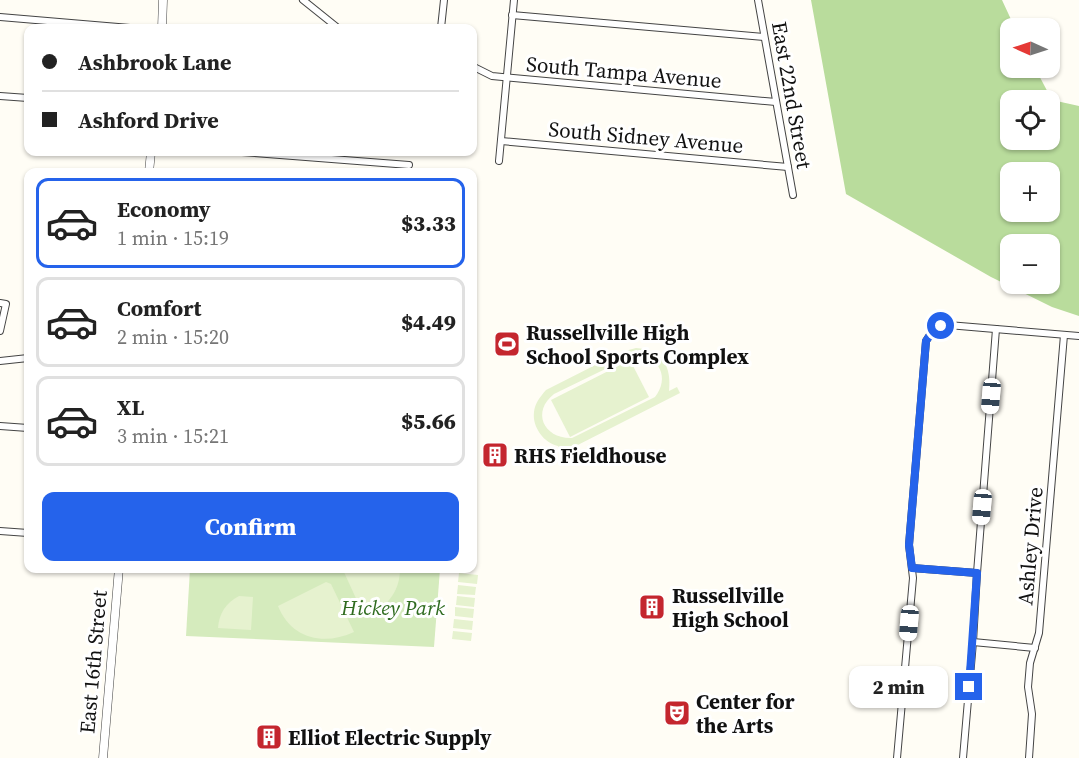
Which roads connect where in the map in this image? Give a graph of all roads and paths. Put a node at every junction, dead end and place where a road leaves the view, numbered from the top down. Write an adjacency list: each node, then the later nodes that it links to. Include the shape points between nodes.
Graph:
1 (163, 0): 9 (street)
2 (303, 0): 10 (street)
3 (514, 0): 6 (street)
4 (758, 0): 12 (street, East 22nd Street)
5 (443, 1): 11 (street)
6 (512, 15): 12 (street); 14 (street)
7 (0, 17): 8 (street)
8 (83, 24)
9 (162, 24)
10 (333, 24)
11 (441, 24)
12 (764, 37): 17 (street, East 22nd Street)
13 (477, 68): 14 (street, South Tampa Avenue)
14 (507, 78): 17 (street, South Tampa Avenue); 18 (street)
15 (0, 96): 16 (street)
16 (24, 98)
17 (776, 102): 22 (street, East 22nd Street)
18 (501, 141): 20 (street); 22 (street, South Sidney Avenue)
19 (293, 156): 21 (street)
20 (499, 162)
21 (409, 165)
22 (788, 167): 23 (street, East 22nd Street)
23 (793, 195)
24 (3, 304): 26 (street)
25 (996, 329): 27 (street); 35 (street, via 941,326 926,341 909,545); 37 (street)
26 (0, 331)
27 (1064, 335): 28 (street); 39 (street, Ashley Drive, via 1041,616)
28 (1079, 336)
29 (24, 359): 30 (street)
30 (0, 362)
31 (0, 426): 32 (street)
32 (24, 428)
33 (0, 531): 34 (street)
34 (24, 533)
35 (912, 568): 37 (street); 41 (street)
36 (119, 573): 40 (street, East 16th Street)
37 (977, 573): 38 (street)
38 (973, 642): 39 (street); 42 (street)
39 (1035, 648): 43 (street, Ashley Drive, via 1028,687 1032,714)
40 (103, 758)
41 (897, 758)
42 (963, 758)
43 (1029, 758)

